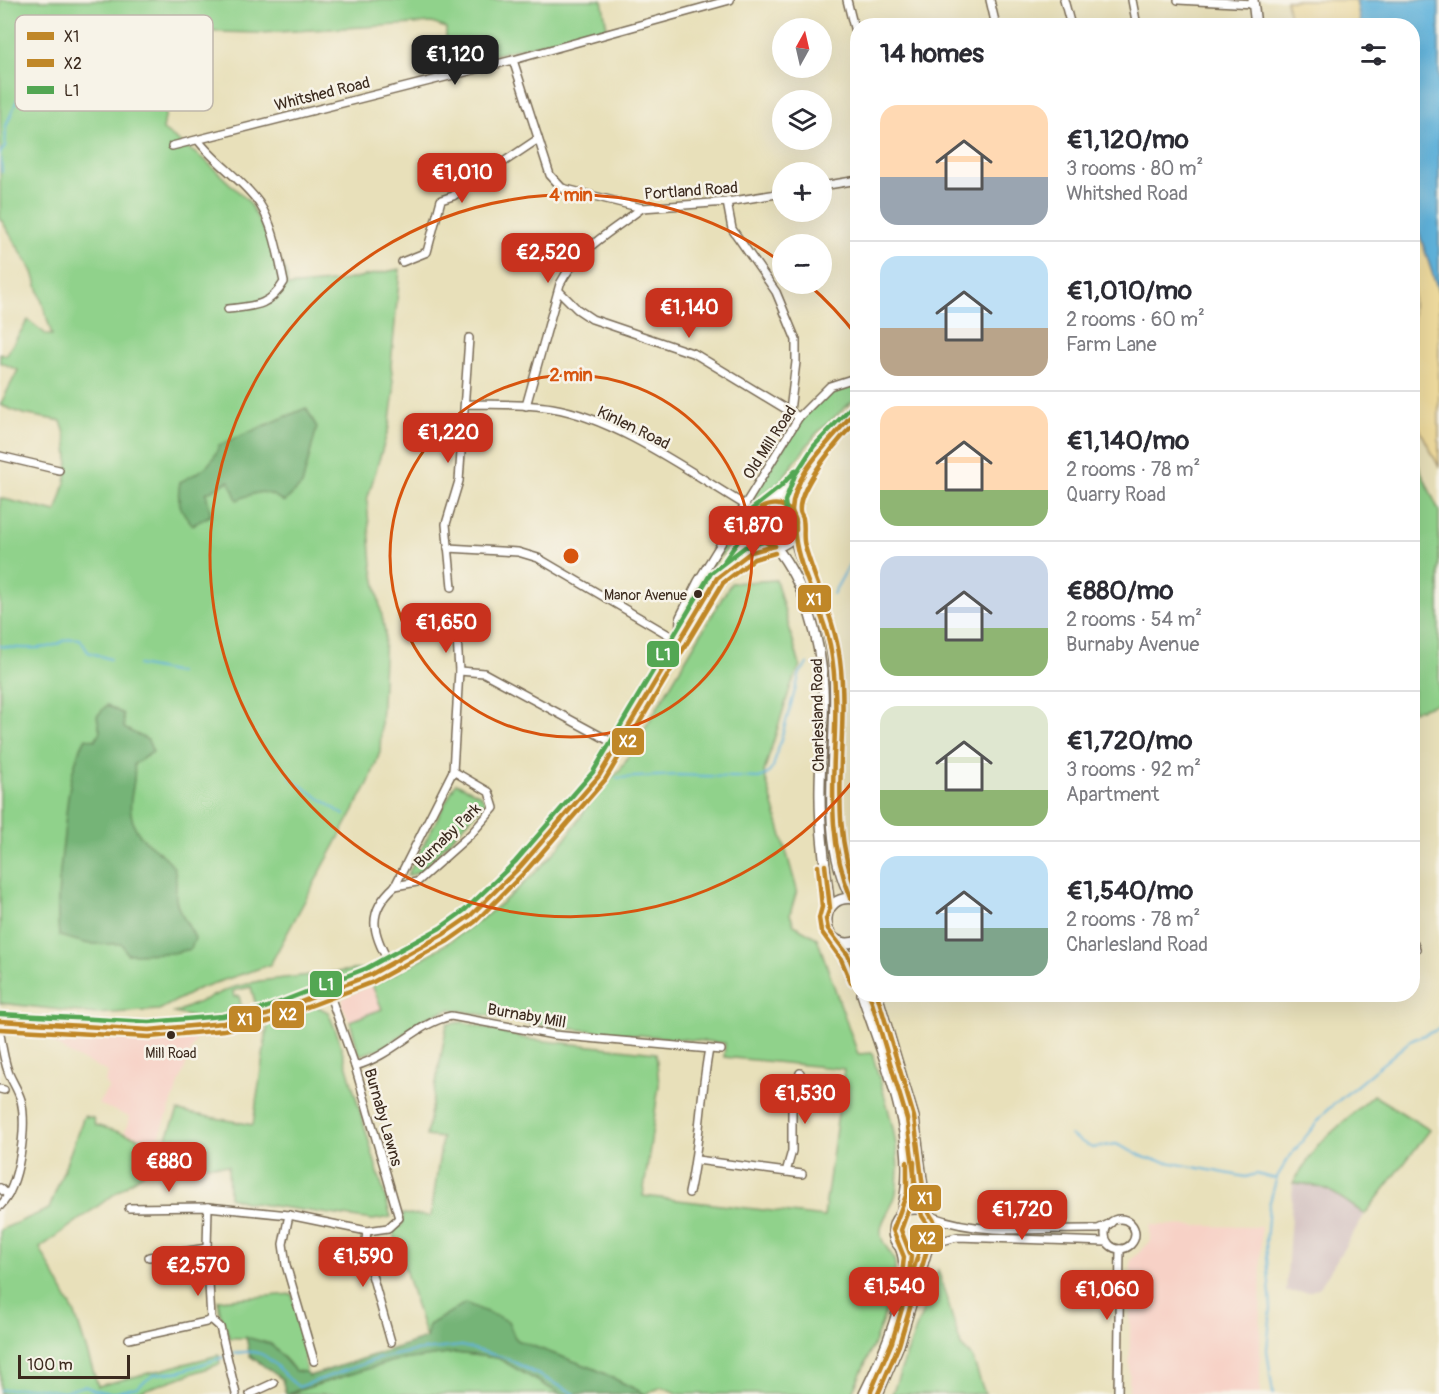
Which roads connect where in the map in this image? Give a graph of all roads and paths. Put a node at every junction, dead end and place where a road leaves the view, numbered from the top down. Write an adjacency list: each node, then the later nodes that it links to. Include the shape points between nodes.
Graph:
1 (695, 0): 9 (street)
2 (730, 0): 9 (street, Whitshed Road)
3 (847, 0): 10 (street)
4 (990, 0): 11 (street)
5 (1064, 0): 12 (street)
6 (1132, 0): 13 (street)
7 (1178, 0): 8 (street)
8 (1253, 2): 14 (main road)
9 (697, 9): 15 (street, Whitshed Road)
10 (852, 18)
11 (994, 18)
12 (1069, 18)
13 (1135, 18)
14 (1255, 18)
15 (513, 60): 16 (street, Portland Road); 17 (street, Whitshed Road)
16 (538, 139): 23 (street, Portland Road, via 550,175 562,188); 24 (street, via 453,196 441,200 427,252)
17 (198, 140): 18 (street, Whitshed Road); 26 (street, via 258,203 274,235 284,282 267,302)
18 (172, 146)
19 (850, 181): 20 (street)
20 (832, 184)
21 (772, 195): 22 (street, Portland Road)
22 (727, 202): 23 (street, Portland Road); 31 (street, via 732,229 776,292 796,340)
23 (642, 208): 25 (street, via 583,251 568,269)
24 (402, 262)
25 (559, 291): 30 (street); 31 (street, via 592,319 695,354)
26 (228, 309)
27 (469, 338): 29 (street)
28 (850, 379): 32 (street, Old Mill Road, via 830,386)
29 (465, 404): 30 (street, Kinlen Road); 43 (street, via 459,480 446,524)
30 (526, 406): 38 (street, Kinlen Road, via 553,408 601,423)
31 (790, 411): 32 (street)
32 (799, 417): 38 (street, Old Mill Road)
33 (850, 417): 36 (main road)
34 (0, 456): 35 (street)
35 (59, 470)
36 (802, 476): 37 (main road); 39 (main road)
37 (772, 503): 39 (main road); 40 (main road, via 755,516)
38 (745, 505): 47 (street, Old Mill Road, via 680,617)
39 (792, 512): 41 (main road, via 796,521)
40 (754, 532): 42 (main road); 44 (main road)
41 (794, 534): 42 (main road, via 785,544); 52 (main road, Charlesland Road, via 831,645 835,708 832,806 840,874)
42 (772, 546): 44 (main road); 54 (main road, Charlesland Road, via 783,556 800,592 819,651 823,687 820,823)
43 (448, 548): 45 (street); 47 (street, via 518,552 538,558)
44 (730, 565): 47 (main road)
45 (452, 587)
46 (457, 636): 48 (street, Burnaby Park)
47 (679, 640): 49 (main road)
48 (459, 671): 49 (street, via 484,673); 50 (street, Burnaby Park)
49 (617, 746): 58 (main road, via 564,820 470,916)
50 (453, 771): 51 (street, Burnaby Park); 51 (street, Burnaby Park, via 489,792 494,808 417,882)
51 (395, 886): 58 (street, Burnaby Park, via 382,898 373,918)
52 (850, 892)
53 (850, 899): 54 (main road, via 840,900)
54 (830, 908): 55 (main road, Charlesland Road, via 828,929)
55 (838, 941): 56 (main road); 57 (main road)
56 (850, 942)
57 (850, 960)
58 (390, 964): 59 (main road)
59 (328, 990): 62 (main road, via 267,1015 182,1027 86,1028); 67 (street, Burnaby Lawns)
60 (865, 1002): 78 (main road, via 904,1134 908,1168)
61 (879, 1002): 80 (main road, via 914,1116 924,1195)
62 (0, 1021)
63 (0, 1034): 66 (street)
64 (709, 1049): 65 (street, Burnaby Mill); 67 (street, Burnaby Mill, via 554,1035 451,1016 434,1019 390,1052); 69 (street)
65 (720, 1050)
66 (3, 1065): 74 (street, via 21,1101 23,1119 21,1152)
67 (355, 1066): 82 (street, Burnaby Lawns, via 399,1218 388,1228)
68 (800, 1073): 70 (street, via 792,1103 792,1151)
69 (697, 1160): 70 (street); 73 (street)
70 (786, 1172): 71 (street)
71 (802, 1174)
72 (0, 1188): 74 (street)
73 (689, 1193)
74 (8, 1195): 75 (street)
75 (0, 1206)
76 (208, 1207): 77 (street, Burnaby Lawns); 79 (street, Burnaby Lawns); 86 (street)
77 (129, 1208)
78 (901, 1213): 80 (main road, via 915,1208); 85 (main road, via 893,1230)
79 (289, 1215): 82 (street, Burnaby Lawns); 92 (street, via 283,1244 286,1265)
80 (931, 1215): 81 (street, via 956,1226 978,1228 1098,1229); 84 (main road, via 938,1231)
81 (1111, 1223): 83 (street, via 1106,1232); 87 (street, via 1124,1220 1134,1229 1132,1243)
82 (367, 1231): 91 (street, via 366,1250)
83 (1107, 1242): 84 (street, via 966,1237); 87 (street)
84 (931, 1246): 85 (main road, via 912,1253); 97 (main road, via 899,1345)
85 (900, 1247): 96 (main road, via 904,1272 900,1298 885,1347)
86 (207, 1248): 88 (street); 89 (street)
87 (1120, 1249): 98 (street)
88 (148, 1257)
89 (211, 1319): 90 (street); 94 (street, via 220,1327)
90 (129, 1339)
91 (392, 1342)
92 (314, 1360)
93 (274, 1383): 95 (street)
94 (237, 1394)
95 (250, 1394)
96 (864, 1394)
97 (878, 1394)
98 (1118, 1394)

